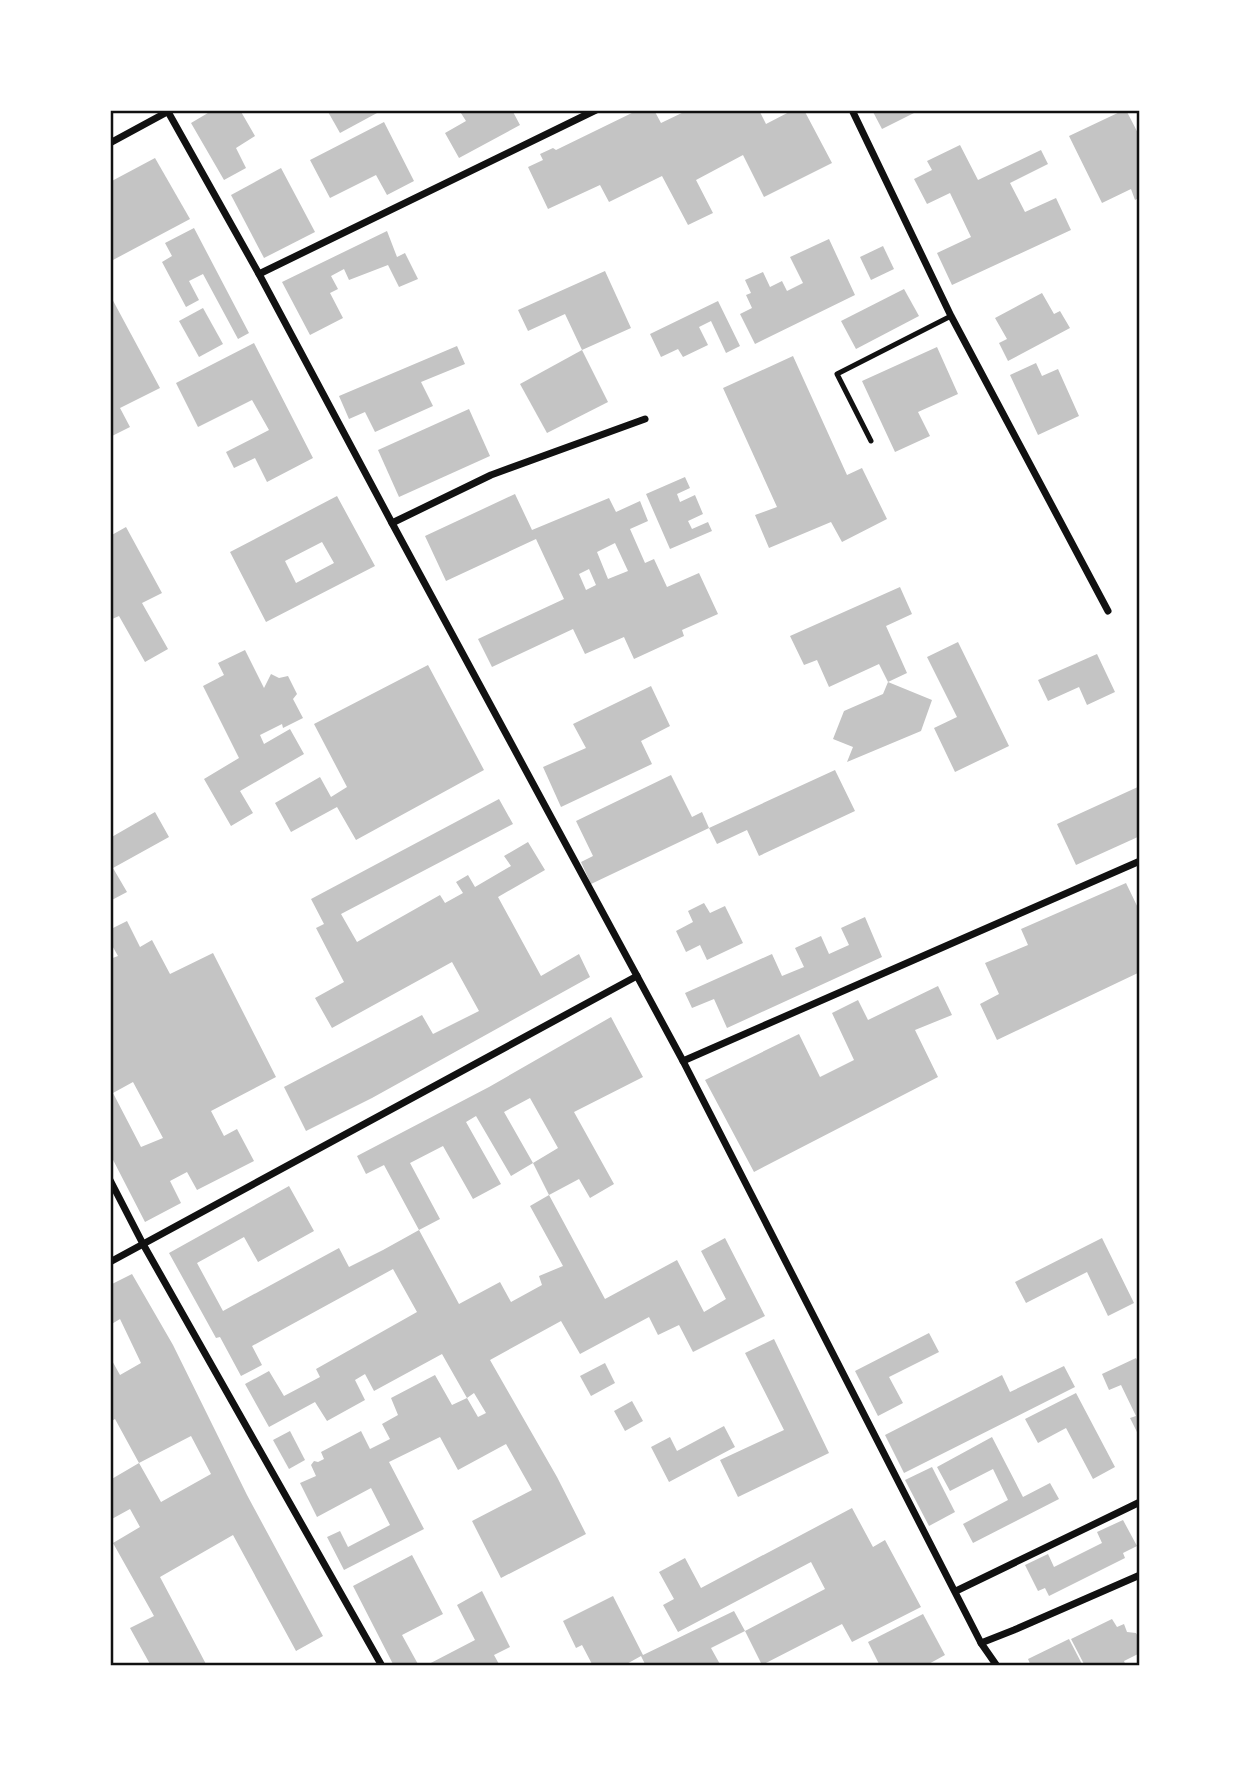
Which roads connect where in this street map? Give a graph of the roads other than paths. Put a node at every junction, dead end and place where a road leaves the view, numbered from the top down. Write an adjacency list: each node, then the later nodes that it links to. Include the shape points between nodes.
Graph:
1 (596, 110): 5 (street)
2 (852, 110): 6 (street)
3 (168, 111): 4 (street); 5 (street)
4 (110, 143)
5 (259, 274): 9 (street)
6 (951, 316): 8 (lane, via 837,374); 10 (street)
7 (645, 419): 9 (street, via 491,475)
8 (871, 441)
9 (391, 523): 12 (street)
10 (1108, 611)
11 (1140, 861): 13 (street)
12 (637, 976): 13 (street); 15 (street)
13 (683, 1061): 19 (street)
14 (110, 1180): 15 (street)
15 (143, 1244): 16 (street); 21 (street)
16 (110, 1262)
17 (1140, 1502): 19 (street)
18 (1140, 1575): 20 (street)
19 (956, 1591): 20 (street)
20 (981, 1643): 22 (street)
21 (382, 1666)
22 (997, 1666)

